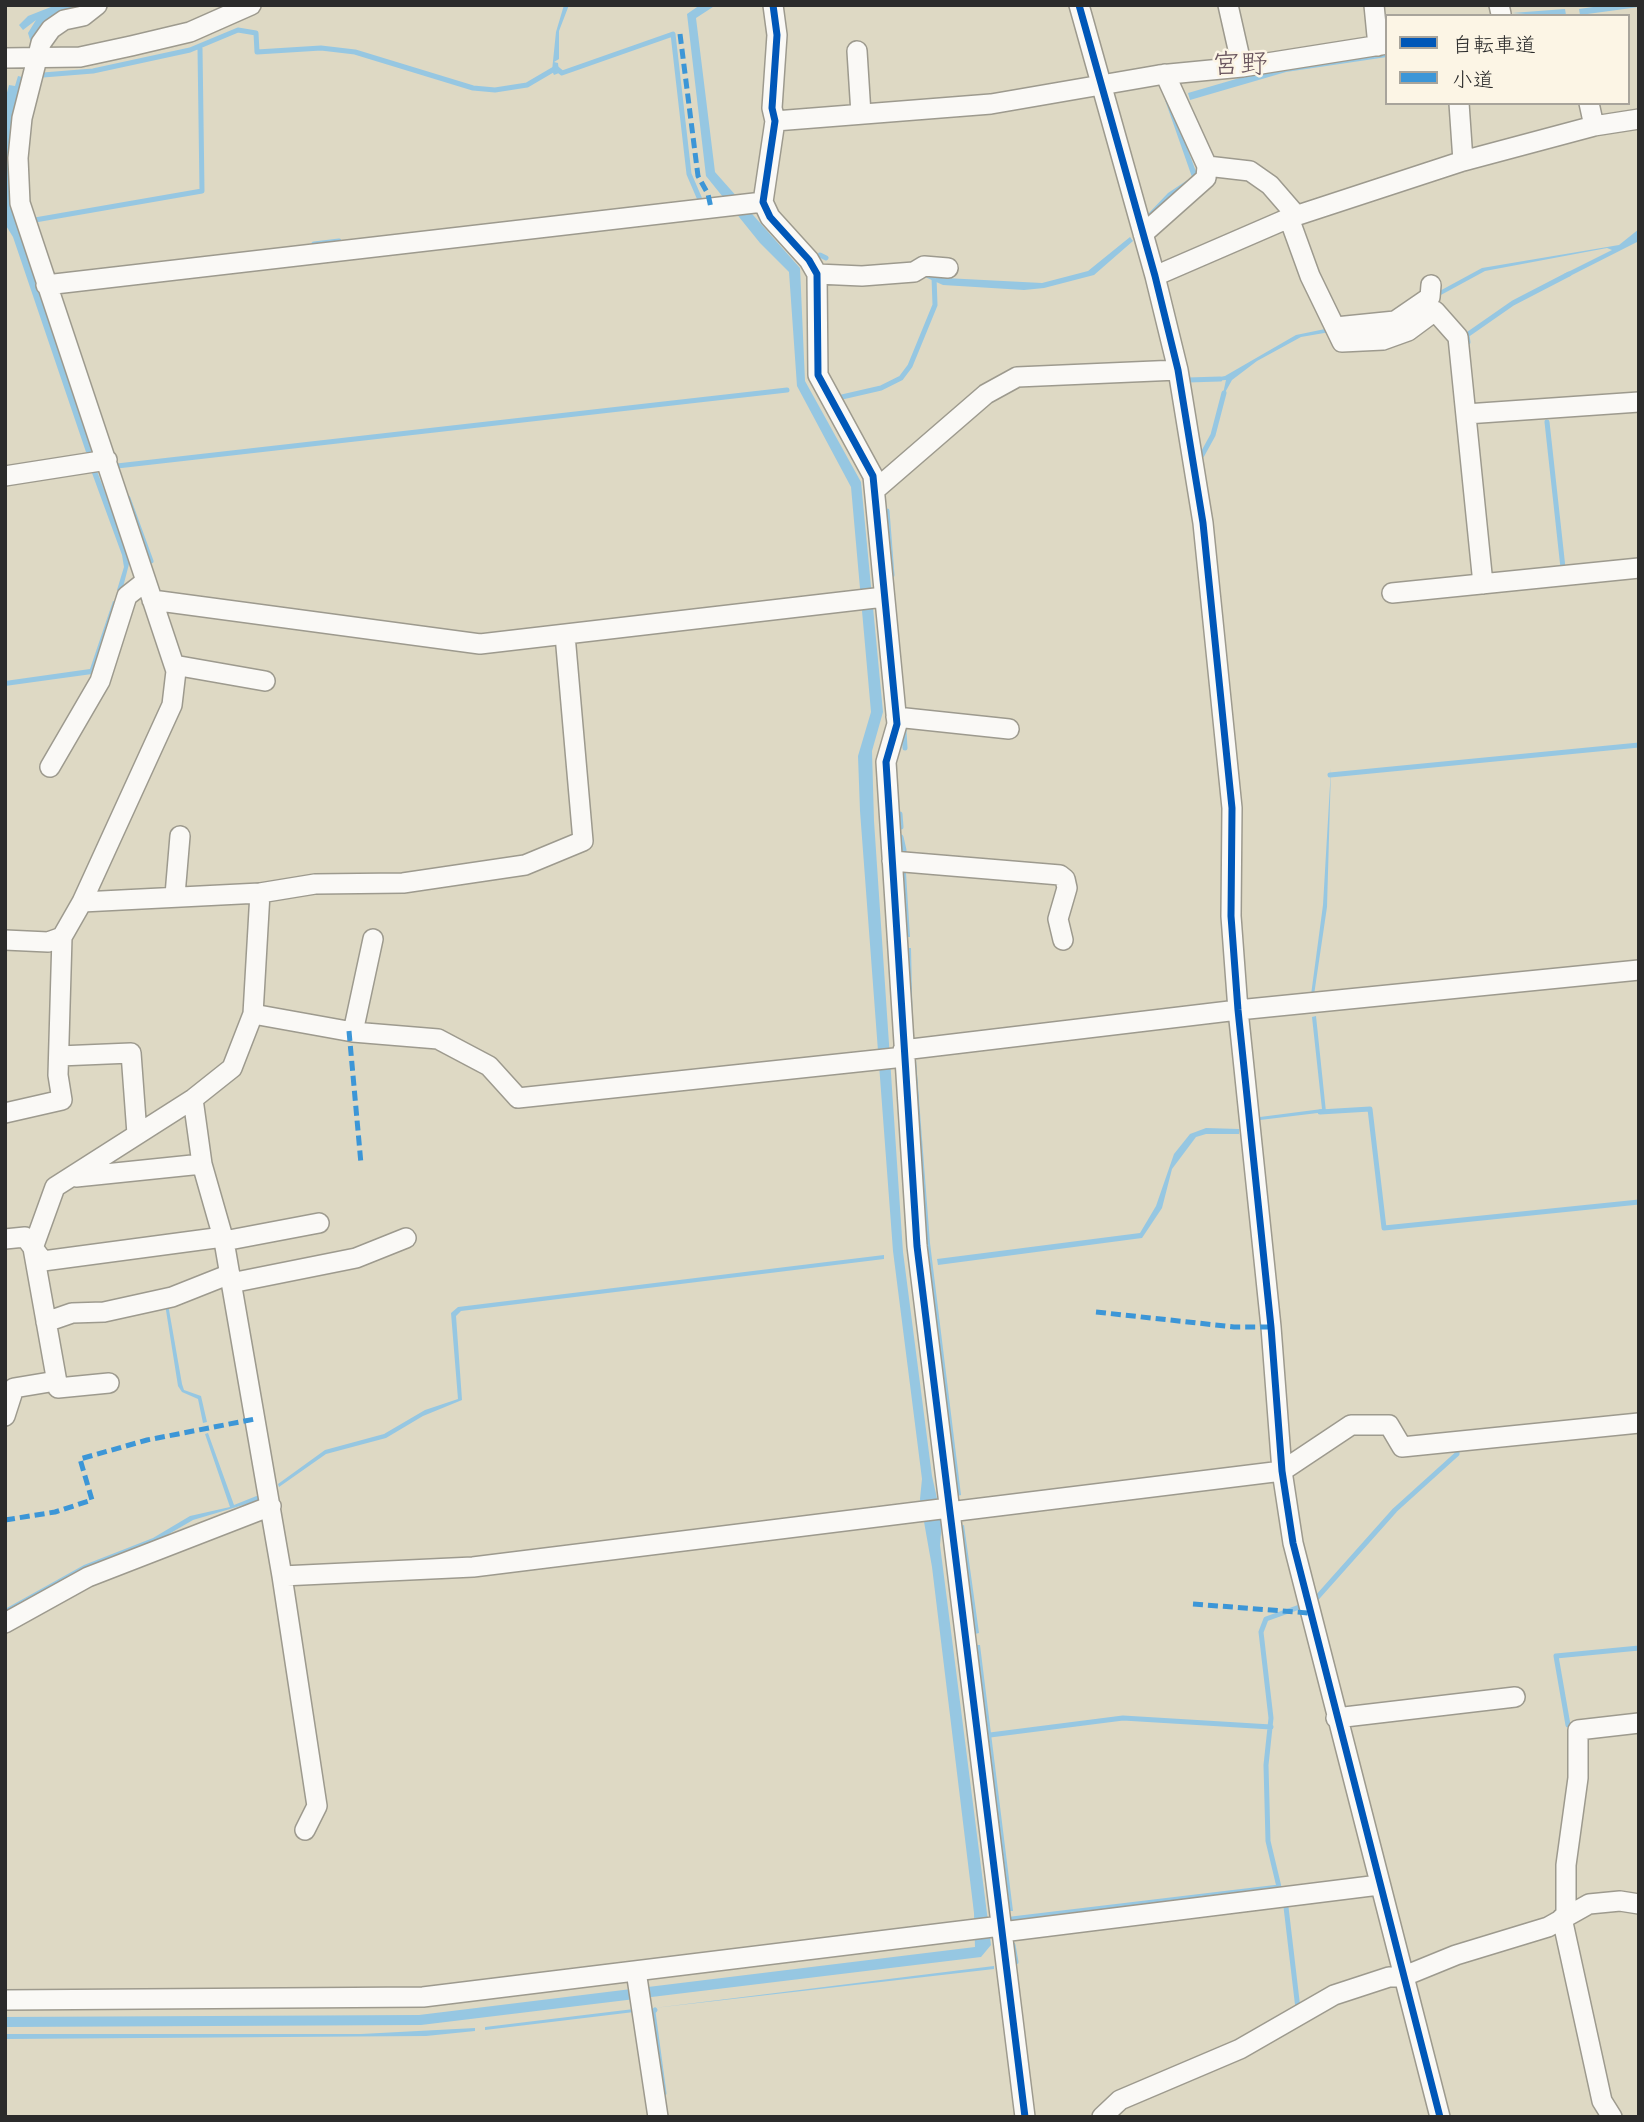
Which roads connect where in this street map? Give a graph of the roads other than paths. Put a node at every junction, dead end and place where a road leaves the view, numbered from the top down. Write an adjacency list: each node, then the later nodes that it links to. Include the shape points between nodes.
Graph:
1 (97, 5): 10 (street, via 51,29)
2 (251, 5): 10 (street, via 190,32 80,57)
3 (774, 5): 18 (street)
4 (1079, 5): 13 (street)
5 (1228, 5): 11 (street)
6 (1374, 5): 7 (street)
7 (1382, 45): 11 (street)
8 (857, 51): 16 (street)
9 (5, 58): 10 (street)
10 (36, 59): 28 (street, via 18,158 20,203)
11 (1241, 67): 12 (street)
12 (1164, 74): 13 (street); 21 (street)
13 (1101, 85): 16 (street, via 992,104); 24 (street)
14 (1459, 105): 20 (street)
15 (1589, 105): 19 (street)
16 (860, 114): 18 (street)
17 (1639, 119): 19 (street)
18 (775, 121): 22 (street)
19 (1594, 126): 20 (street)
20 (1463, 161): 23 (street)
21 (1207, 166): 23 (street, via 1250,171 1270,185); 24 (street, via 1198,189)
22 (745, 204): 26 (street, via 770,217); 28 (street)
23 (1292, 216): 27 (street); 30 (street, via 1310,276)
24 (1143, 234): 27 (street)
25 (947, 268): 26 (street)
26 (817, 274): 36 (street, via 818,376 873,476)
27 (1155, 276): 31 (street)
28 (46, 285): 34 (street)
29 (1431, 285): 30 (street, via 1430,297 1395,321)
30 (1336, 327): 33 (street, via 1342,342 1383,340 1408,331 1435,312 1458,337)
31 (1178, 370): 36 (street, via 1017,377 986,394); 58 (street, via 1203,523 1223,694 1232,808 1231,916)
32 (1639, 402): 33 (street)
33 (1466, 414): 38 (street)
34 (107, 460): 35 (street); 39 (street)
35 (5, 476)
36 (875, 490): 41 (street)
37 (1639, 568): 38 (street)
38 (1483, 584): 40 (street)
39 (149, 591): 42 (street, via 480,644); 43 (street); 47 (street, via 119,595 100,681)
40 (1392, 593)
41 (872, 598): 42 (street); 45 (street)
42 (565, 635): 50 (street, via 583,841 525,865 403,883 315,884)
43 (174, 665): 44 (street); 52 (street, via 172,705)
44 (265, 681)
45 (896, 717): 46 (street); 49 (street, via 886,762)
46 (1009, 729)
47 (50, 767)
48 (180, 836): 51 (street)
49 (892, 861): 56 (street, via 1060,874 1067,888 1058,919); 61 (street)
50 (260, 892): 51 (street); 59 (street)
51 (176, 895): 52 (street)
52 (82, 902): 53 (street)
53 (62, 937): 55 (street, via 48,942); 62 (street)
54 (373, 939): 60 (street)
55 (5, 940)
56 (1063, 940)
57 (1639, 970): 58 (street)
58 (1238, 1010): 61 (street); 80 (street)
59 (253, 1014): 60 (street); 63 (street, via 232,1068)
60 (354, 1032): 61 (street, via 438,1039 489,1066 517,1098)
61 (904, 1053): 82 (street, via 917,1246)
62 (59, 1056): 64 (street, via 62,1100); 65 (street, via 131,1053)
63 (193, 1099): 65 (street); 66 (street)
64 (5, 1113)
65 (136, 1134): 67 (street)
66 (202, 1164): 67 (street); 71 (street)
67 (72, 1177): 72 (street, via 55,1187)
68 (318, 1223): 71 (street)
69 (406, 1238): 73 (street, via 356,1258)
70 (5, 1239): 72 (street, via 25,1237)
71 (224, 1239): 72 (street, via 43,1261); 73 (street)
72 (33, 1248): 74 (street)
73 (231, 1278): 74 (street, via 172,1297 104,1312 72,1313); 81 (street)
74 (46, 1322): 76 (street)
75 (12, 1381): 76 (street); 78 (street)
76 (56, 1381): 77 (street, via 58,1388)
77 (109, 1382)
78 (5, 1416)
79 (1639, 1423): 80 (street, via 1402,1447 1389,1425 1351,1425)
80 (1282, 1471): 82 (street); 86 (street, via 1293,1543)
81 (271, 1506): 83 (street); 84 (street, via 88,1577)
82 (946, 1509): 83 (street, via 472,1567); 92 (street)
83 (282, 1576): 88 (street, via 317,1806)
84 (5, 1623)
85 (1515, 1697): 86 (street)
86 (1336, 1718): 89 (street)
87 (1639, 1723): 91 (street, via 1578,1730 1578,1778)
88 (305, 1830)
89 (1379, 1885): 92 (street); 93 (street)
90 (1639, 1904): 91 (street, via 1589,1905)
91 (1564, 1917): 93 (street, via 1548,1927); 101 (street, via 1602,2101)
92 (991, 1929): 94 (street); 98 (street)
93 (1402, 1977): 96 (street, via 1334,1995); 100 (street)
94 (638, 1987): 95 (street, via 424,1997); 97 (street)
95 (5, 2000)
96 (1124, 2108): 99 (street)
97 (658, 2117)
98 (1025, 2117)
99 (1102, 2117)
100 (1440, 2117)
101 (1612, 2117)

